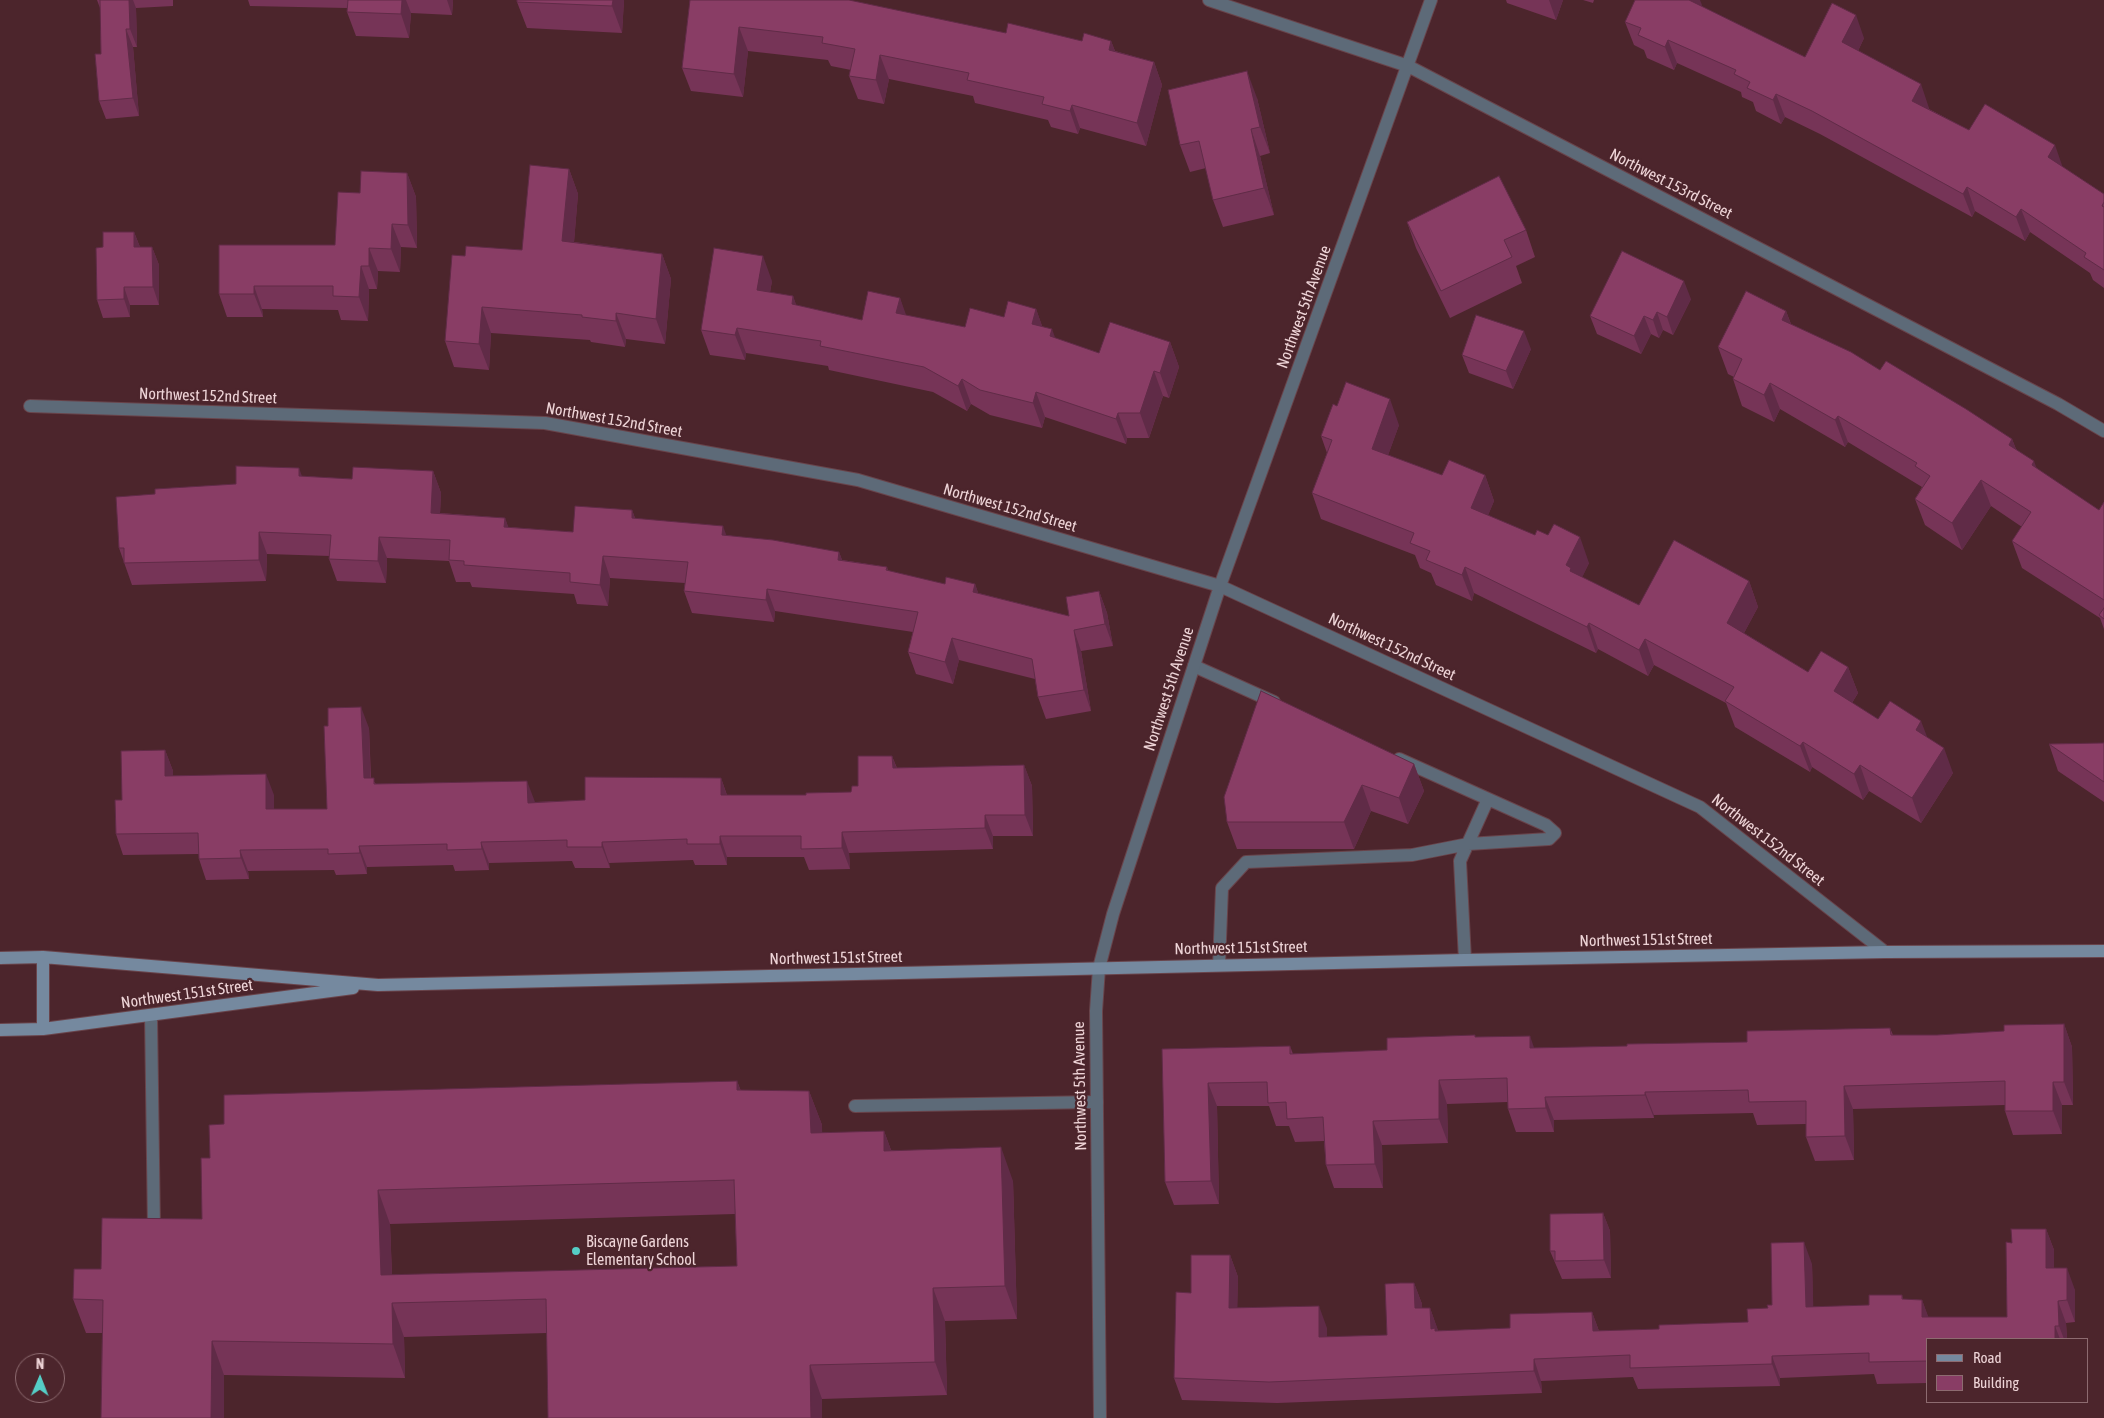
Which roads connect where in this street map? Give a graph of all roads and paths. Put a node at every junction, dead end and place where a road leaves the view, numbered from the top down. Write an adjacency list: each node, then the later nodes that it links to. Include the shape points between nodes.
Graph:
1 (1208, 0): 3 (street, Northwest 153rd Street)
2 (1431, 0): 3 (street, Northwest 5th Avenue)
3 (1408, 66): 5 (street, Northwest 153rd Street, via 2058,404); 6 (street, Northwest 5th Avenue)
4 (30, 406): 6 (street, Northwest 152nd Street, via 545,423 858,480)
5 (2104, 431)
6 (1220, 586): 7 (street, Northwest 5th Avenue); 13 (street, Northwest 152nd Street, via 1700,807)
7 (1194, 666): 8 (street); 18 (street, Northwest 5th Avenue)
8 (1283, 706)
9 (1390, 755): 10 (street)
10 (1488, 799): 11 (street); 11 (street, via 1546,825 1555,833 1549,839)
11 (1468, 844): 16 (street, via 1460,861); 17 (street, via 1412,855 1246,862 1222,888)
12 (2104, 950): 13 (street, Northwest 151st Street)
13 (1885, 952): 16 (street, Northwest 151st Street)
14 (43, 957): 15 (street, Northwest 151st Street); 19 (street, Northwest 151st Street); 21 (street)
15 (0, 958)
16 (1465, 960): 17 (street, Northwest 151st Street)
17 (1219, 965): 18 (street, Northwest 151st Street)
18 (1098, 968): 19 (street, Northwest 151st Street); 23 (street, Northwest 5th Avenue)
19 (378, 985): 20 (street, Northwest 151st Street)
20 (151, 1015): 21 (street, Northwest 151st Street); 25 (street)
21 (43, 1029): 22 (street, Northwest 151st Street)
22 (0, 1030)
23 (1097, 1102): 24 (street); 26 (street, Northwest 5th Avenue)
24 (855, 1106)
25 (154, 1231)
26 (1100, 1418)

